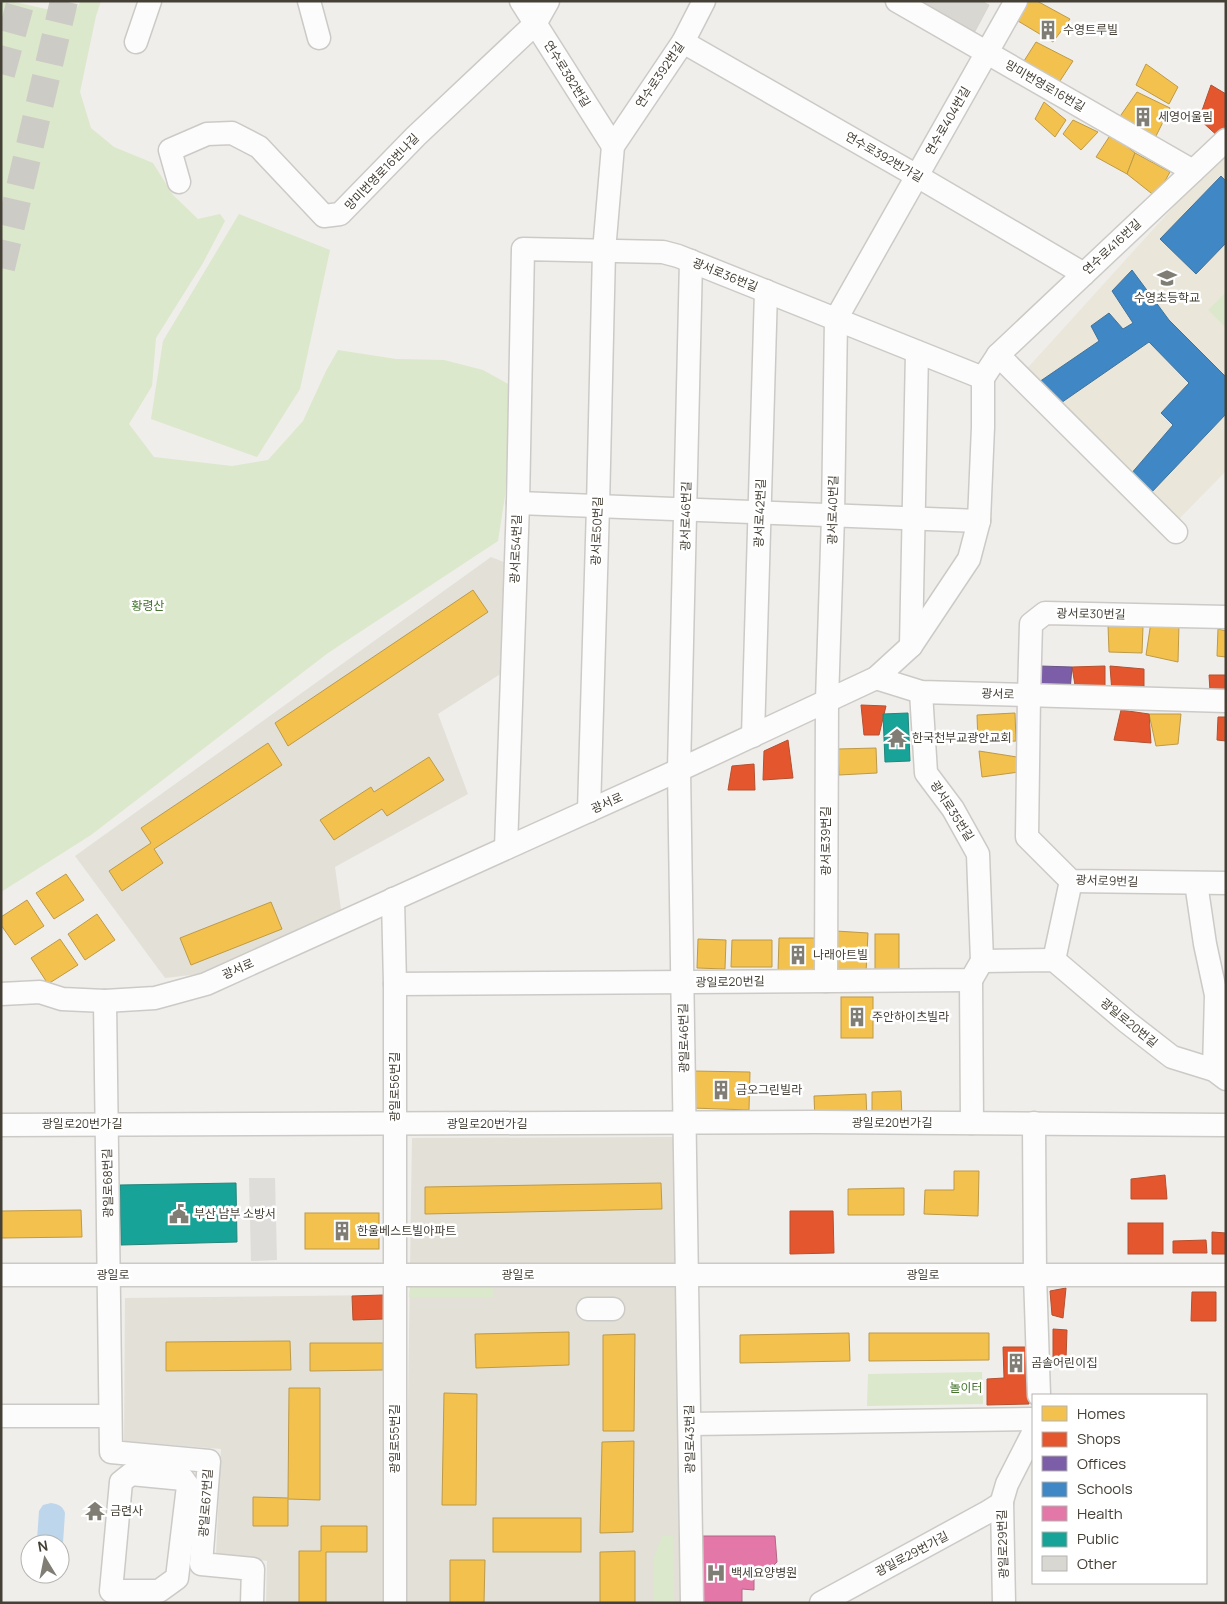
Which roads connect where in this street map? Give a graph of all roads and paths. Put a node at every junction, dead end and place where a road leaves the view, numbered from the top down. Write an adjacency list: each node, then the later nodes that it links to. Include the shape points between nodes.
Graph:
1 (150, 1): 10 (street)
2 (309, 1): 9 (street)
3 (521, 1): 8 (street, 연수로382번길)
4 (548, 1): 8 (street, 망미번영로16번나길)
5 (704, 1): 11 (street, 연수로392번길)
6 (897, 1): 12 (street, 망미번영로16번길)
7 (1016, 1): 12 (street, 연수로404번길)
8 (535, 24): 14 (street, 연수로382번길); 17 (street, 망미번영로16번나길, via 416,136 340,214 324,216 258,147 232,133 207,134 170,150)
9 (319, 38)
10 (136, 42)
11 (682, 42): 14 (street, 연수로392번길); 16 (street, 연수로392번가길)
12 (987, 53): 15 (street, 망미번영로16번길); 16 (street, 연수로404번길)
13 (1226, 140): 15 (street, 연수로416번길)
14 (612, 146): 19 (street, 광서로50번길)
15 (1193, 171): 21 (street, 연수로416번길)
16 (917, 176): 21 (street, 연수로392번가길); 23 (street, 연수로404번길)
17 (180, 182)
18 (523, 250): 19 (street, 광서로36번길); 27 (street, 광서로54번길)
19 (604, 251): 20 (street, 광서로36번길, via 663,252); 28 (street, 광서로50번길)
20 (691, 261): 22 (street, 광서로36번길); 29 (street, 광서로46번길)
21 (1084, 274): 25 (street, 연수로416번길)
22 (766, 291): 23 (street, 광서로36번길); 30 (street, 광서로42번길)
23 (836, 319): 24 (street, 광서로36번길); 31 (street, 광서로40번길)
24 (917, 352): 26 (street, 광서로36번길); 32 (street)
25 (998, 355): 26 (street, 연수로416번길); 34 (street)
26 (983, 378): 33 (street)
27 (518, 503): 28 (street); 45 (street, 광서로54번길)
28 (598, 506): 29 (street); 44 (street, 광서로50번길)
29 (686, 510): 30 (street); 43 (street, 광서로46번길)
30 (760, 513): 31 (street); 42 (street, 광서로42번길)
31 (833, 516): 32 (street); 40 (street, 광서로40번길)
32 (914, 519): 33 (street); 36 (street)
33 (979, 522): 36 (street, via 969,559)
34 (1176, 532)
35 (1226, 617): 39 (street, 광서로30번길, via 1045,613 1032,624)
36 (911, 646): 37 (street)
37 (876, 678): 38 (street, 광서로); 40 (street, 광서로)
38 (921, 692): 39 (street, 광서로); 51 (street, 광서로35번길, via 926,773 953,809 978,854)
39 (1029, 695): 41 (street, 광서로); 46 (street, 광서로9번길, via 1027,837)
40 (826, 701): 42 (street, 광서로); 52 (street, 광서로39번길)
41 (1226, 701)
42 (753, 736): 43 (street, 광서로)
43 (680, 770): 44 (street, 광서로); 53 (street, 광일로46번길)
44 (589, 811): 45 (street, 광서로)
45 (506, 848): 49 (street, 광서로)
46 (1072, 881): 47 (street, 광서로9번길); 50 (street)
47 (1196, 883): 48 (street, 광서로9번길); 57 (street, 광일로20번길, via 1216,995)
48 (1226, 883)
49 (393, 899): 54 (street, 광일로56번길); 56 (street, 광서로, via 206,984 155,998)
50 (1054, 960): 51 (street, 광일로20번길); 57 (street, 광일로20번길, via 1172,1057)
51 (977, 971): 52 (street, 광일로20번길); 59 (street)
52 (826, 981): 53 (street, 광일로20번길)
53 (683, 982): 54 (street, 광일로20번길); 58 (street, 광일로46번길)
54 (394, 984): 62 (street, 광일로56번길)
55 (1, 994): 56 (street, 광서로, via 40,992 62,999)
56 (106, 1001): 61 (street, 광일로68번길)
57 (1220, 1074)
58 (685, 1123): 59 (street, 광일로20번가길); 62 (street, 광일로20번가길); 68 (street, 광일로46번길)
59 (972, 1123): 60 (street, 광일로20번가길)
60 (1034, 1123): 64 (street, 광일로20번가길); 69 (street)
61 (107, 1124): 62 (street, 광일로20번가길); 63 (street, 광일로20번가길); 66 (street, 광일로68번길)
62 (395, 1124): 67 (street, 광일로56번길)
63 (1, 1125)
64 (1226, 1125)
65 (1, 1275): 66 (street, 광일로)
66 (108, 1275): 67 (street, 광일로); 75 (street, 광일로67번길)
67 (395, 1275): 68 (street, 광일로); 82 (street, 광일로55번길)
68 (687, 1275): 69 (street, 광일로); 77 (street, 광일로43번길)
69 (1035, 1275): 70 (street, 광일로); 73 (street)
70 (1226, 1275)
71 (588, 1309): 72 (street)
72 (613, 1309)
73 (1039, 1394)
74 (1, 1416): 75 (street)
75 (110, 1416): 81 (street, 광일로67번길, via 111,1452 209,1461 201,1564 253,1569)
76 (1032, 1419): 77 (street)
77 (690, 1424): 83 (street, 광일로43번길)
78 (1032, 1435): 79 (street, 광일로29번길, via 1007,1484)
79 (1002, 1503): 84 (street, 광일로29번가길); 85 (street, 광일로29번길)
80 (111, 1590): 80 (street, via 121,1482 131,1474 182,1479 188,1486 177,1578 159,1591)
81 (252, 1603)
82 (396, 1603)
83 (692, 1603)
84 (821, 1603)
85 (1004, 1603)

